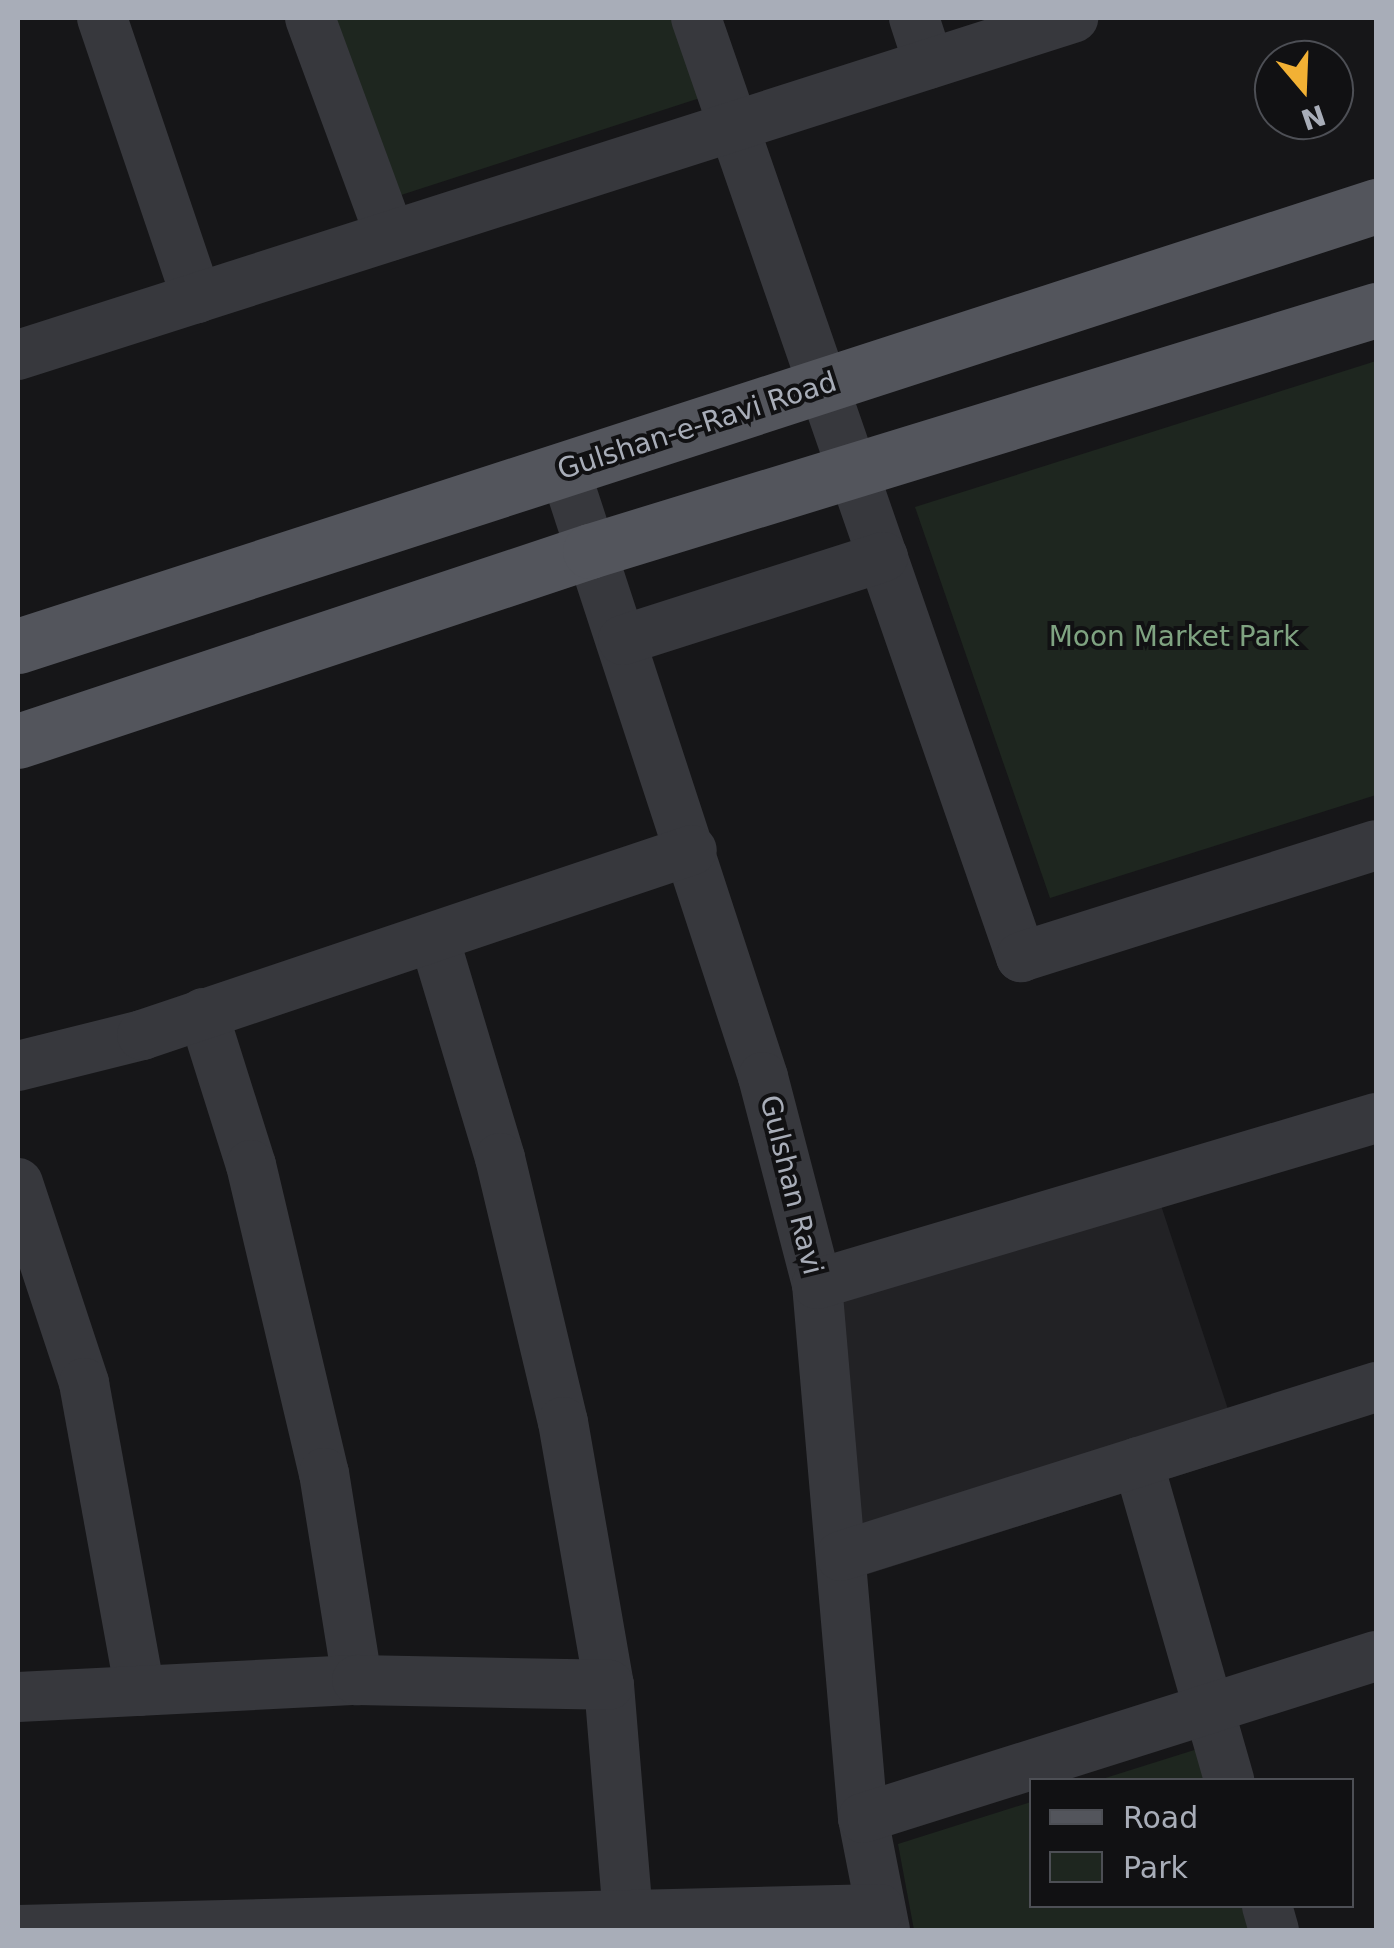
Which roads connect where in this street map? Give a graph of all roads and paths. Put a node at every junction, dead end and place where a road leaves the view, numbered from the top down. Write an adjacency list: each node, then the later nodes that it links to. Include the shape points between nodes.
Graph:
1 (102, 18): 9 (street)
2 (310, 18): 8 (street)
3 (696, 18): 6 (street)
4 (1073, 18): 5 (street)
5 (921, 41): 6 (street)
6 (730, 128): 8 (street); 12 (street)
7 (1376, 206): 12 (main road, Gulshan-e-Ravi Road)
8 (390, 236): 9 (street)
9 (197, 298): 11 (street)
10 (1376, 310): 14 (main road)
11 (18, 355)
12 (821, 386): 13 (main road, Gulshan-e-Ravi Road); 14 (street)
13 (564, 468): 15 (street, Gulshan Ravi); 18 (main road, Gulshan-e-Ravi Road)
14 (852, 473): 15 (main road); 16 (street)
15 (590, 551): 17 (street, Gulshan Ravi); 19 (main road)
16 (883, 557): 17 (street); 20 (street, via 1022,957)
17 (624, 640): 21 (street, Gulshan Ravi)
18 (18, 646)
19 (18, 741)
20 (1376, 845)
21 (692, 850): 22 (street); 27 (street, Gulshan Ravi)
22 (434, 938): 23 (street); 34 (street, via 500,1158 563,1422)
23 (203, 1013): 24 (street); 33 (street, via 251,1165 324,1473)
24 (18, 1066)
25 (1376, 1118): 27 (street)
26 (18, 1183): 28 (street)
27 (816, 1284): 31 (street, Gulshan Ravi)
28 (34, 1290): 35 (street, via 84,1384)
29 (1376, 1387): 30 (street)
30 (1138, 1462): 31 (street); 37 (street)
31 (840, 1556): 39 (street, Gulshan Ravi)
32 (1376, 1656): 37 (street)
33 (357, 1680): 34 (street); 35 (street)
34 (609, 1684): 41 (street)
35 (140, 1691): 36 (street)
36 (18, 1697)
37 (1208, 1709): 38 (street); 39 (street)
38 (1228, 1778)
39 (863, 1818): 40 (street, Gulshan Ravi)
40 (883, 1920): 41 (street)
41 (628, 1922): 42 (street)
42 (415, 1925): 43 (street)
43 (109, 1929): 44 (street)
44 (18, 1930)

